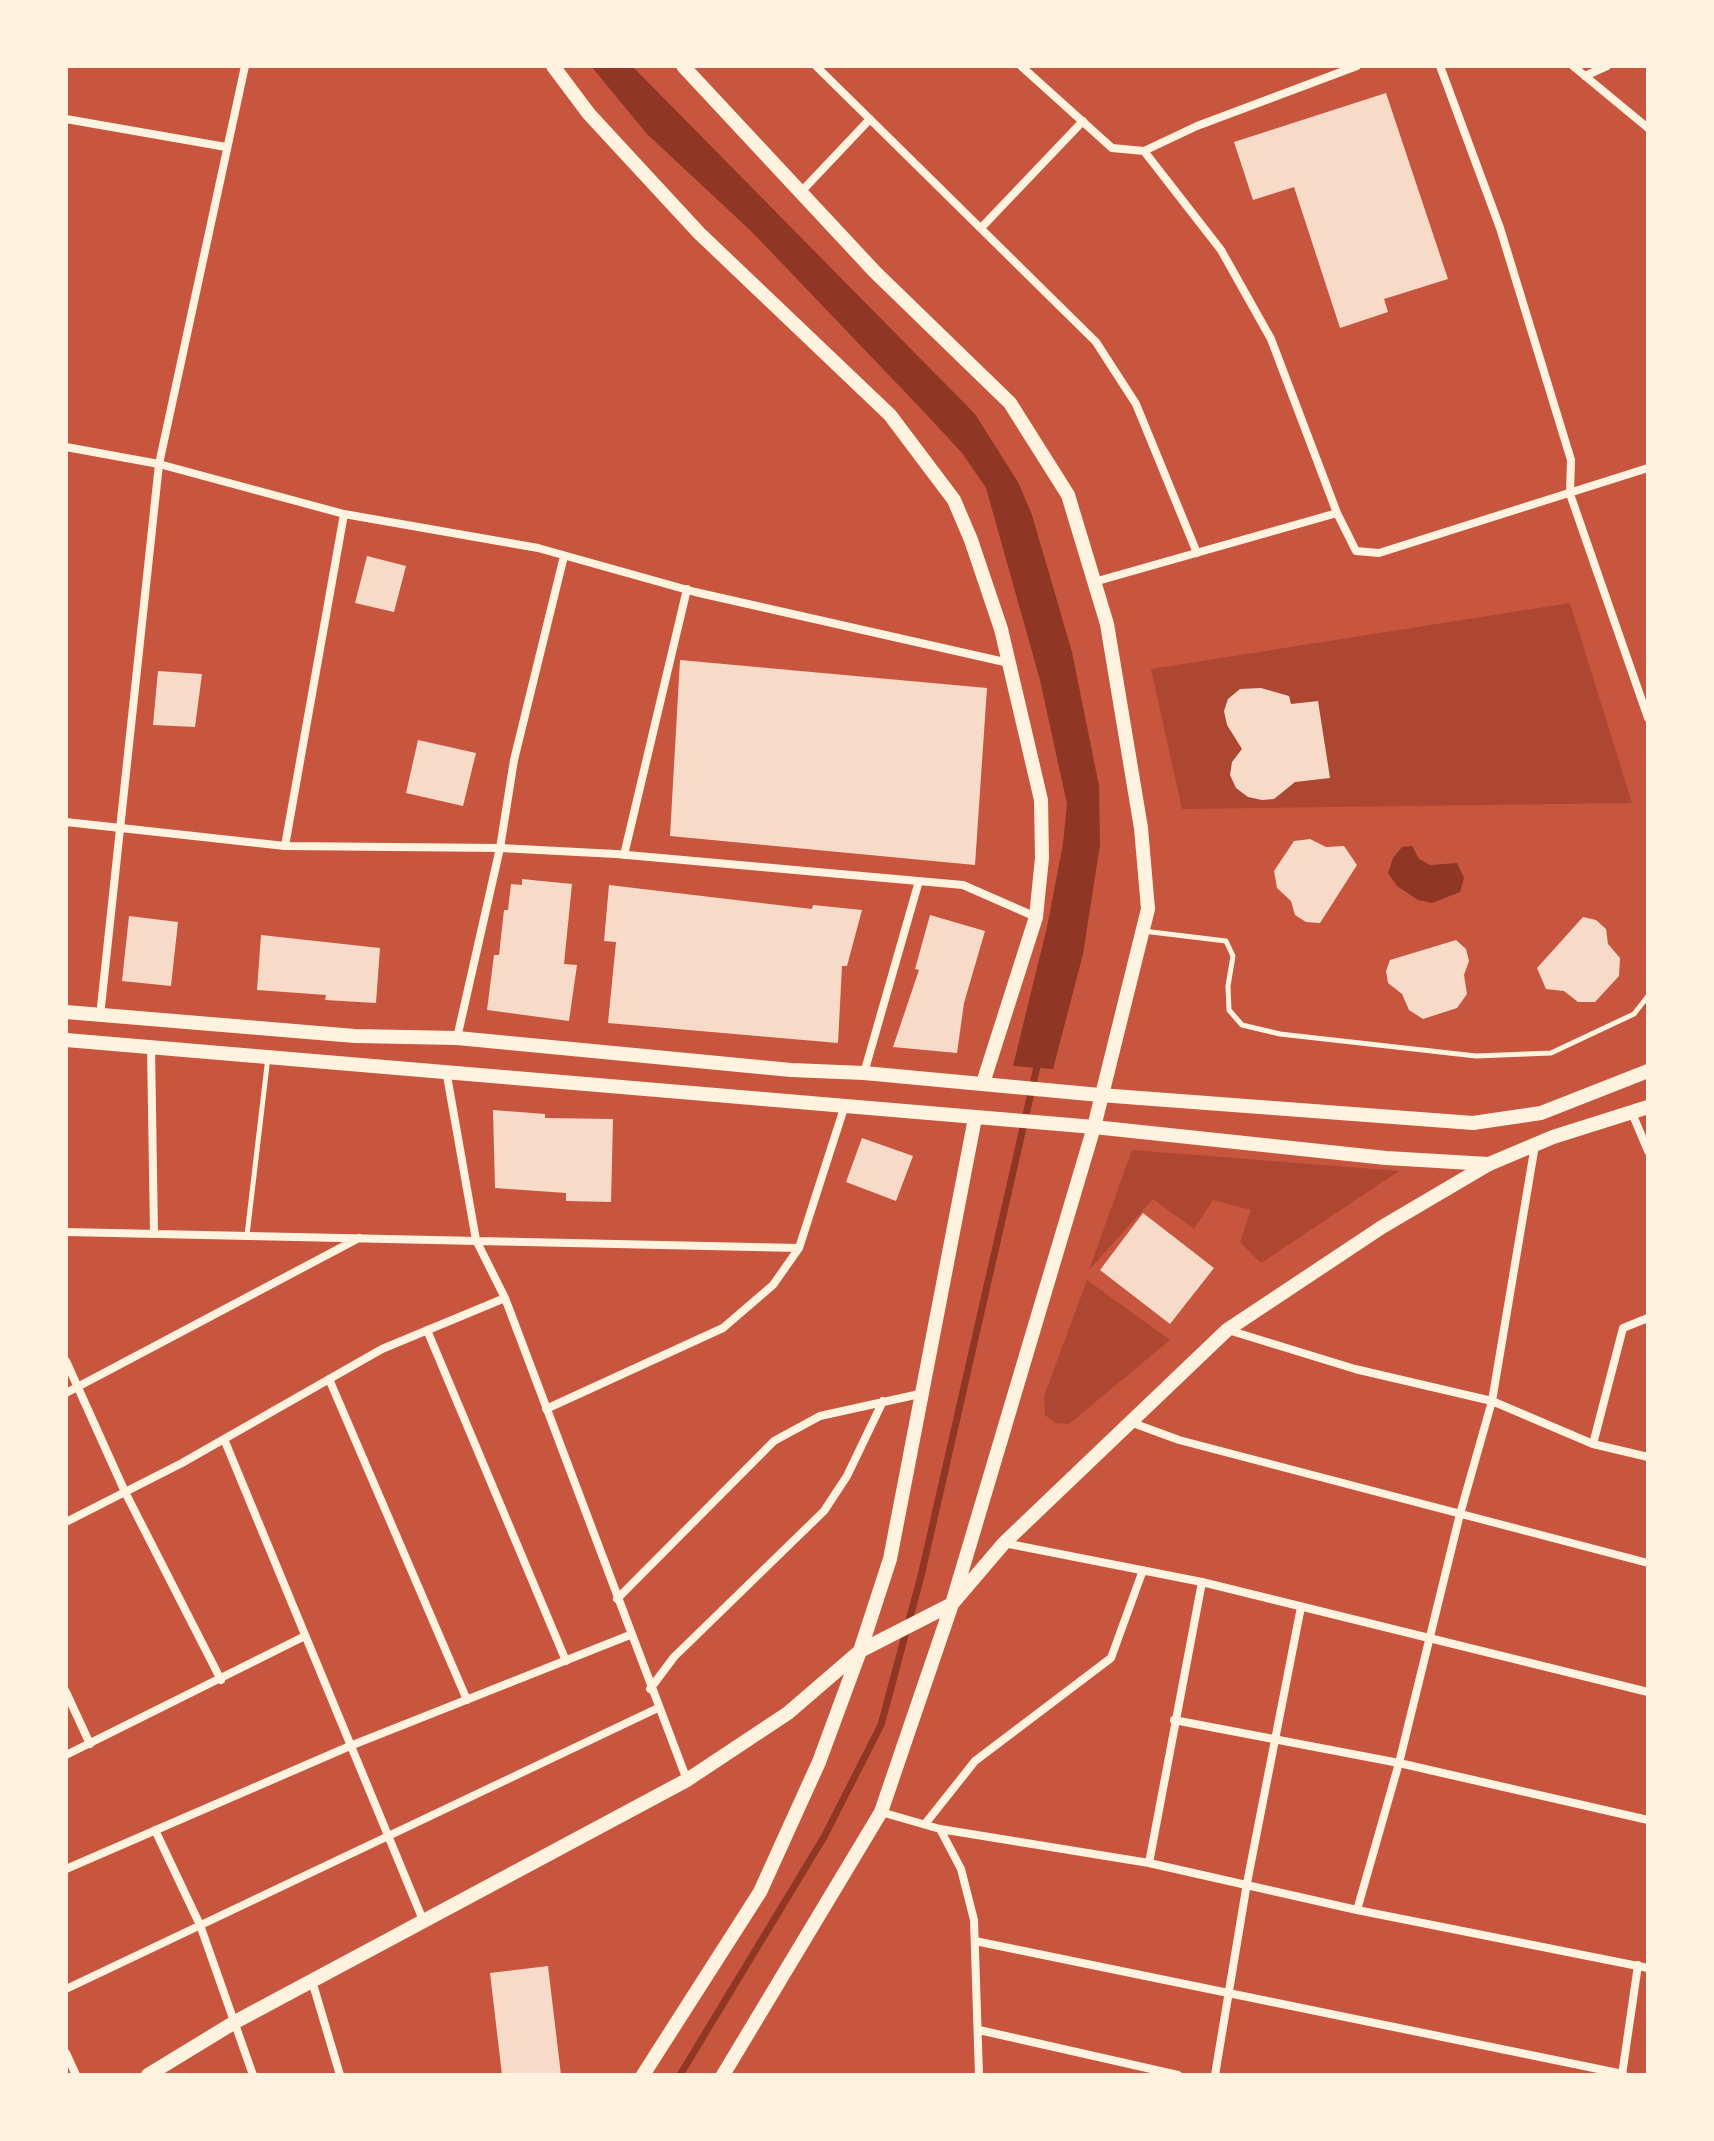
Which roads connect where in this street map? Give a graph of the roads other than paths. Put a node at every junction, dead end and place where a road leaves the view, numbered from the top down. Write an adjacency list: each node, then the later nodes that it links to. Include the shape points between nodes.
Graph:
1 (245, 66): 16 (street)
2 (553, 66): 30 (street, via 589,114 699,233 890,415 954,500)
3 (683, 66): 18 (street)
4 (816, 66): 13 (street)
5 (1023, 66): 14 (street)
6 (1357, 66): 10 (street)
7 (1440, 66): 23 (street, via 1500,228 1567,445)
8 (1573, 66): 11 (street)
9 (1607, 66): 11 (street)
10 (1334, 70): 17 (street)
11 (1585, 76): 15 (street)
12 (66, 119): 16 (street)
13 (870, 119): 18 (street); 19 (street)
14 (1083, 121): 17 (street, via 1112,148); 19 (street)
15 (1648, 128)
16 (226, 147): 21 (street)
17 (1144, 151): 24 (street, via 1221,250 1271,339)
18 (800, 193): 28 (street, via 1010,403 1068,495)
19 (981, 228): 26 (street, via 1096,342 1136,404)
20 (66, 447): 21 (street)
21 (159, 464): 25 (street); 34 (street)
22 (1648, 468): 23 (street)
23 (1570, 494): 24 (street, via 1379,553 1356,551); 31 (street)
24 (1337, 513): 26 (street)
25 (344, 514): 27 (street); 35 (street)
26 (1197, 553): 28 (street)
27 (564, 556): 29 (street); 36 (street, via 514,760)
28 (1094, 582): 40 (street, via 1107,624 1141,828 1148,909)
29 (687, 589): 30 (street); 37 (street)
30 (1009, 663): 39 (street, via 1041,800)
31 (1643, 689): 32 (street)
32 (1648, 718)
33 (66, 822): 34 (street)
34 (119, 828): 35 (street); 43 (street)
35 (285, 846): 36 (street)
36 (500, 848): 37 (street); 44 (street)
37 (624, 855): 38 (street)
38 (919, 881): 39 (street, via 963,885); 50 (street)
39 (1036, 917): 51 (street)
40 (1142, 930): 41 (lane, via 1226,941 1233,956 1229,1010 1242,1025 1280,1034 1476,1056 1551,1053 1634,1014); 52 (street)
41 (1648, 996)
42 (66, 1012): 43 (street)
43 (100, 1017): 44 (street)
44 (457, 1038): 50 (street)
45 (66, 1040): 46 (street)
46 (151, 1047): 47 (street); 62 (street)
47 (268, 1056): 48 (street); 63 (lane)
48 (446, 1070): 53 (street); 65 (street)
49 (1648, 1071): 52 (street, via 1541,1113 1473,1123)
50 (864, 1073): 51 (street)
51 (983, 1083): 52 (street)
52 (1100, 1095): 57 (street)
53 (845, 1104): 56 (street); 66 (street)
54 (1648, 1107): 55 (street)
55 (1632, 1113): 58 (street); 59 (street)
56 (975, 1118): 57 (street); 75 (street)
57 (1094, 1127): 60 (street); 91 (street)
58 (1535, 1145): 60 (street); 77 (street)
59 (1648, 1151)
60 (1489, 1164): 70 (street, via 1382,1227)
61 (66, 1232): 62 (street)
62 (154, 1233): 63 (street)
63 (247, 1235): 64 (street)
64 (361, 1237): 65 (street); 73 (street)
65 (476, 1240): 66 (street); 67 (street)
66 (799, 1248): 78 (street, via 773,1285 723,1328)
67 (505, 1298): 69 (street); 78 (street)
68 (1648, 1318): 81 (street, via 1623,1328)
69 (427, 1330): 72 (street); 97 (street)
70 (1227, 1330): 77 (street, via 1355,1369); 79 (street)
71 (66, 1361): 73 (street)
72 (329, 1379): 80 (street); 102 (street)
73 (78, 1387): 74 (street); 83 (street)
74 (66, 1393)
75 (924, 1393): 76 (street); 96 (street, via 890,1559)
76 (883, 1401): 90 (street, via 820,1416 774,1441); 99 (street, via 824,1511 674,1657)
77 (1492, 1401): 81 (street); 84 (street)
78 (546, 1409): 90 (street)
79 (1130, 1422): 84 (street, via 1179,1440); 86 (street)
80 (224, 1439): 83 (street); 94 (street)
81 (1593, 1444): 82 (street)
82 (1648, 1457)
83 (125, 1492): 85 (street); 98 (street)
84 (1460, 1514): 87 (street); 95 (street)
85 (66, 1522)
86 (1004, 1543): 88 (street); 91 (street)
87 (1648, 1563)
88 (1143, 1570): 89 (street); 113 (street, via 1111,1658 975,1761)
89 (1202, 1582): 92 (street); 104 (street)
90 (617, 1599): 93 (street)
91 (952, 1604): 96 (street); 111 (street)
92 (1301, 1607): 95 (street); 105 (street)
93 (630, 1635): 97 (street); 99 (street)
94 (305, 1636): 98 (street); 107 (street)
95 (1431, 1638): 101 (street); 109 (street)
96 (860, 1651): 110 (street, via 788,1713); 136 (street, via 819,1762 760,1892)
97 (566, 1661): 102 (street)
98 (221, 1680): 106 (street)
99 (650, 1689): 103 (street)
100 (66, 1692): 106 (street)
101 (1648, 1692)
102 (467, 1700): 107 (street)
103 (658, 1708): 110 (street); 116 (street)
104 (1174, 1720): 105 (street); 117 (street)
105 (1275, 1739): 109 (street); 119 (street)
106 (90, 1744): 108 (street)
107 (350, 1746): 115 (street); 116 (street)
108 (66, 1755)
109 (1399, 1763): 112 (street); 120 (street)
110 (687, 1780): 121 (street)
111 (881, 1812): 113 (street); 137 (street)
112 (1648, 1820)
113 (925, 1824): 114 (street)
114 (940, 1829): 117 (street); 123 (street, via 961,1869)
115 (155, 1830): 118 (street); 122 (street)
116 (387, 1837): 121 (street); 122 (street)
117 (1149, 1863): 119 (street)
118 (66, 1869)
119 (1247, 1883): 120 (street); 128 (street)
120 (1357, 1910): 124 (street)
121 (423, 1920): 126 (street)
122 (200, 1925): 127 (street); 129 (street)
123 (975, 1941): 128 (street); 130 (street)
124 (1638, 1965): 125 (street); 141 (street)
125 (1648, 1968)
126 (312, 1981): 129 (street); 135 (street)
127 (66, 1989)
128 (1230, 1994): 140 (street); 141 (street)
129 (235, 2022): 133 (street); 134 (street)
130 (979, 2030): 138 (street); 139 (street)
131 (66, 2053): 132 (street)
132 (76, 2075)
133 (148, 2075)
134 (253, 2075)
135 (340, 2075)
136 (643, 2075)
137 (723, 2075)
138 (979, 2075)
139 (1178, 2075)
140 (1215, 2075)
141 (1622, 2075)

